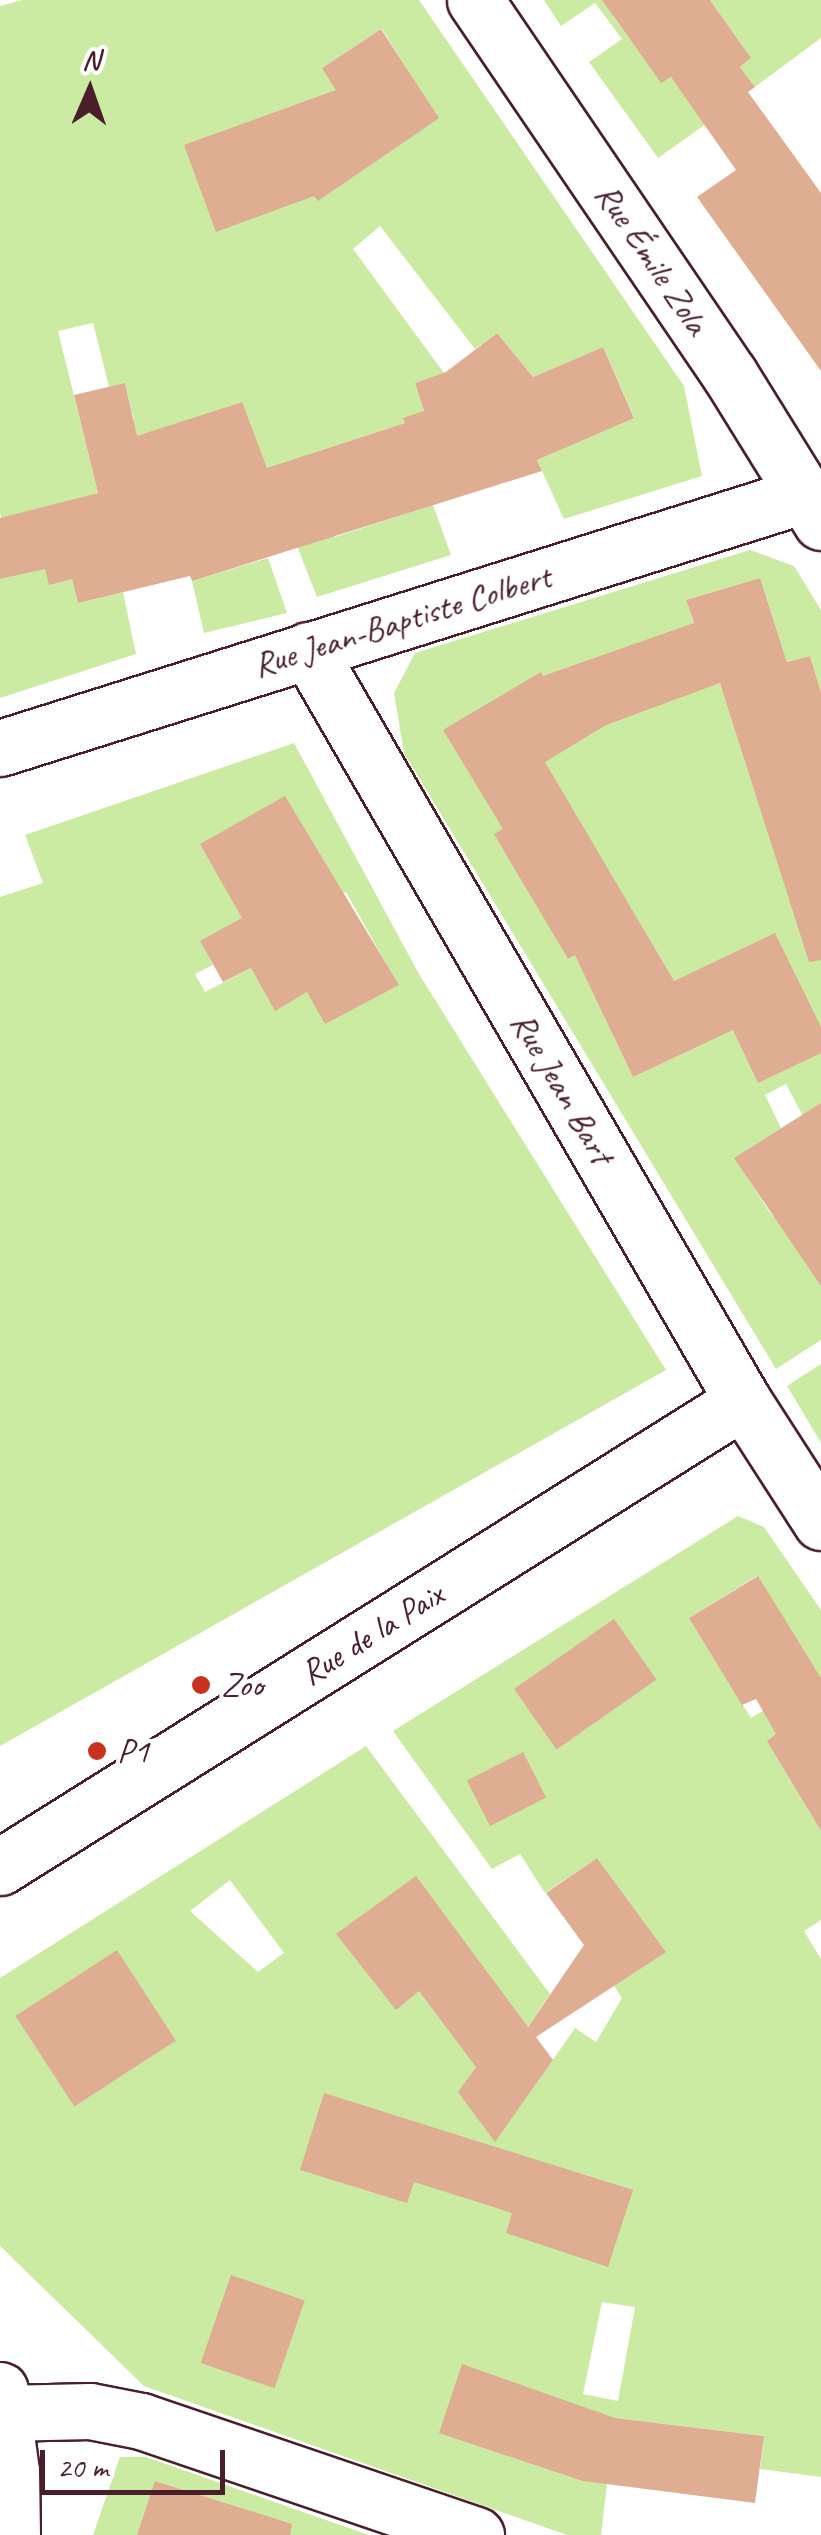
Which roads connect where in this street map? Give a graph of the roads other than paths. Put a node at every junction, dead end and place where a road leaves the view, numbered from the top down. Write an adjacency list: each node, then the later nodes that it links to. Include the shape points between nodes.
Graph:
1 (475, 0): 2 (street, Rue Émile Zola)
2 (813, 508): 3 (street, Rue Jean-Baptiste Colbert)
3 (308, 650): 4 (street, Rue Jean-Baptiste Colbert); 5 (street, Rue Jean Bart)
4 (0, 748)
5 (743, 1401): 6 (street, Rue Jean Bart); 7 (street, Rue de la Paix)
6 (821, 1522)
7 (0, 1867)
8 (2, 2402): 9 (street); 10 (street, via 140,2420)
9 (12, 2535)
10 (476, 2535)

